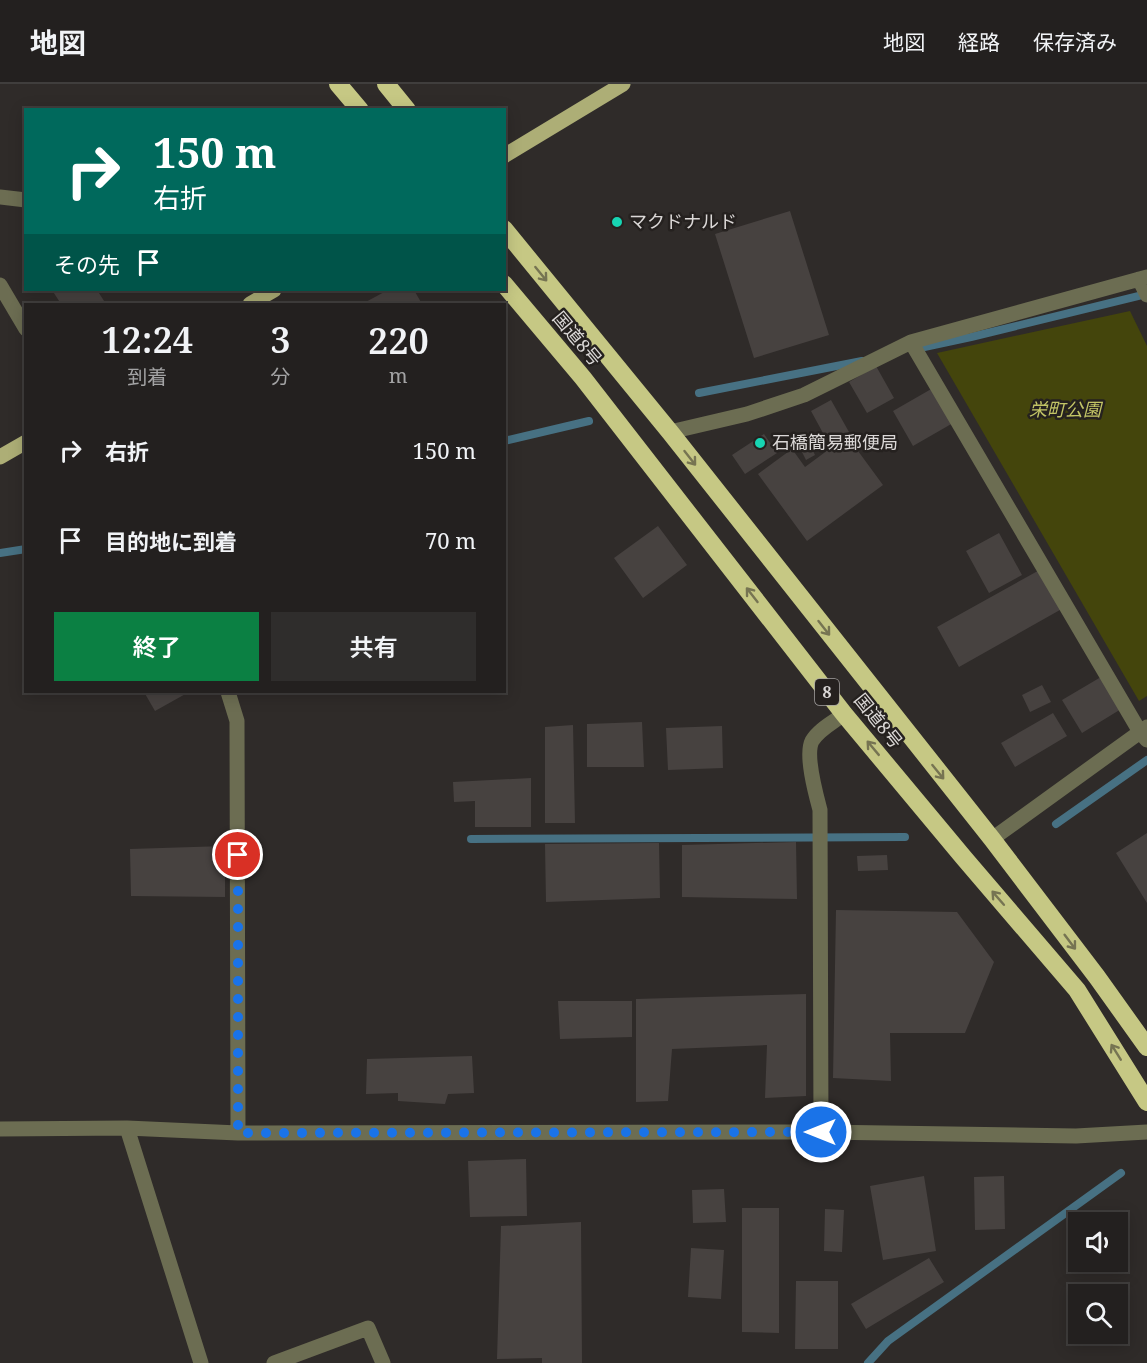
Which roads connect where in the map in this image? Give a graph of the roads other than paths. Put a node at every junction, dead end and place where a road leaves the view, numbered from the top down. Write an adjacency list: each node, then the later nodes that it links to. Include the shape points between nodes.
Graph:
1 (338, 84): 4 (highway)
2 (386, 84): 5 (highway)
3 (623, 84): 6 (main road)
4 (358, 108)
5 (406, 108)
6 (506, 155)
7 (0, 197): 8 (street)
8 (24, 200)
9 (506, 231): 18 (highway, 国道8号 / 8, one-way to 18)
10 (1143, 278): 14 (street); 17 (street)
11 (0, 285): 16 (street)
12 (506, 286): 22 (highway, 国道8号 / 8, one-way to 12, via 583,378)
13 (272, 291): 15 (main road)
14 (1147, 295)
15 (252, 303)
16 (24, 326)
17 (911, 342): 18 (street, via 804,395 747,414); 23 (street)
18 (670, 432): 24 (highway, 国道8号 / 8, one-way to 24)
19 (24, 443): 20 (main road)
20 (0, 457)
21 (228, 693): 31 (street, via 237,721)
22 (844, 714): 26 (highway, 国道8号 / 8, one-way to 22, via 1077,990); 29 (street, via 816,736 810,756 820,810)
23 (1145, 733): 24 (street)
24 (992, 839): 25 (highway, 国道8号 / 8, one-way to 25)
25 (1147, 1047)
26 (1147, 1102)
27 (127, 1128): 28 (street); 31 (street); 32 (street)
28 (0, 1129)
29 (821, 1132): 30 (street, via 1076,1136); 31 (street)
30 (1147, 1132)
31 (238, 1133)
32 (201, 1363)
33 (274, 1363): 34 (street, via 368,1328)
34 (383, 1363)

